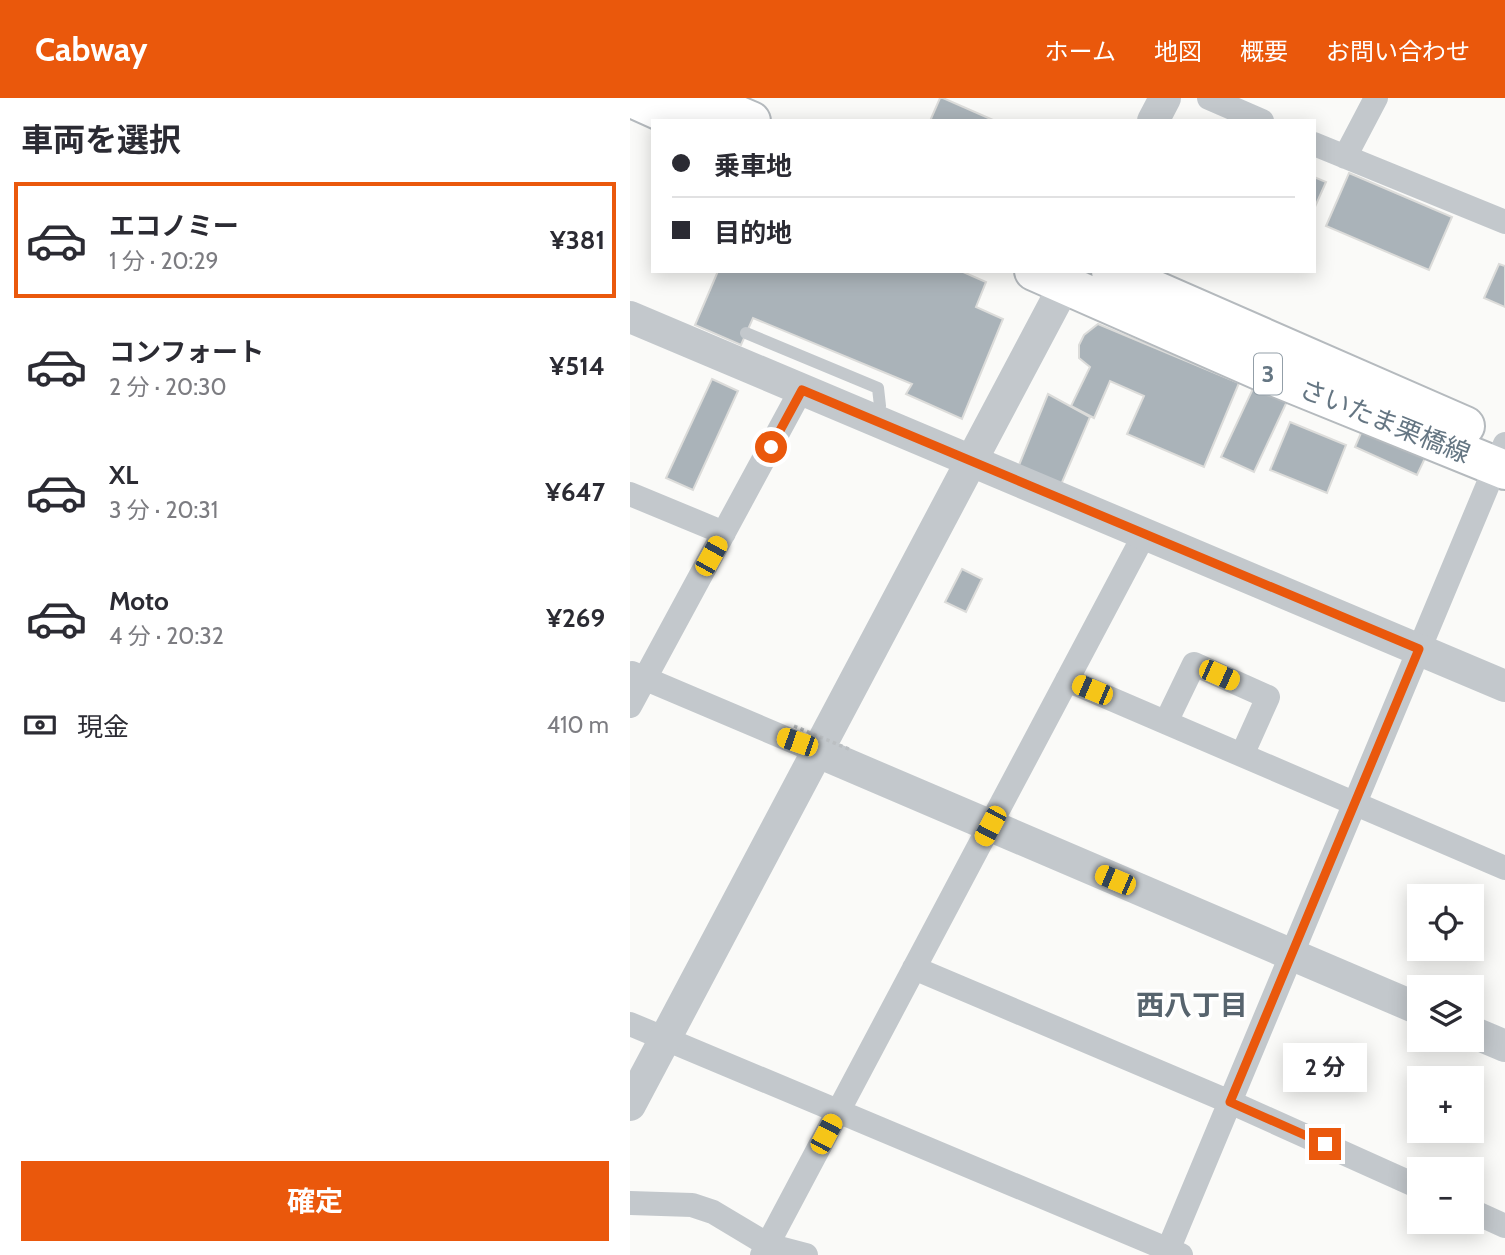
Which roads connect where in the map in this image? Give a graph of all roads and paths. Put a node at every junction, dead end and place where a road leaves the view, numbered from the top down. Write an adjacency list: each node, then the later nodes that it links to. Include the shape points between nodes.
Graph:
1 (632, 98): 6 (main road)
2 (697, 98): 7 (main road)
3 (1165, 98): 8 (street)
4 (1209, 98): 9 (street)
5 (1376, 98): 11 (street)
6 (679, 119)
7 (746, 119)
8 (1154, 119)
9 (1257, 119)
10 (1316, 145): 11 (street)
11 (1345, 157): 12 (street)
12 (1505, 222)
13 (1115, 273): 19 (main road, さいたま栗橋線 / 3)
14 (1057, 276): 19 (main road, さいたま栗橋線 / 3, via 1261,371); 20 (street)
15 (630, 317): 17 (street)
16 (746, 333): 18 (lane, via 878,388 880,406)
17 (802, 390): 18 (street); 22 (street)
18 (872, 421): 20 (street)
19 (1502, 460): 24 (street)
20 (970, 462): 23 (street); 32 (street)
21 (630, 494): 22 (street)
22 (724, 533): 25 (street)
23 (1144, 535): 24 (street); 26 (street)
24 (1419, 649): 27 (street); 34 (street)
25 (637, 676): 28 (street); 32 (street)
26 (1067, 680): 29 (street); 35 (street)
27 (1505, 686)
28 (630, 706)
29 (1167, 722): 33 (street); 33 (street, via 1194,664 1268,697)
30 (793, 726): 31 (path, bridge)
31 (851, 750)
32 (818, 752): 35 (street); 42 (street)
33 (1242, 755): 34 (street)
34 (1354, 803): 36 (street); 37 (street)
35 (990, 826): 37 (street); 38 (street)
36 (1505, 868)
37 (1291, 955): 39 (street); 44 (street)
38 (914, 968): 44 (street); 46 (street)
39 (1407, 1004)
40 (630, 1024): 42 (street)
41 (1484, 1037): 43 (street)
42 (666, 1038): 45 (street); 46 (street)
43 (1505, 1046)
44 (1230, 1102): 47 (street); 52 (street)
45 (630, 1105)
46 (838, 1112): 51 (street); 52 (street)
47 (1407, 1182)
48 (630, 1203): 51 (street, via 692,1205 713,1212)
49 (1484, 1216): 50 (street)
50 (1505, 1226)
51 (765, 1250): 53 (street)
52 (1172, 1253)
53 (806, 1255)

